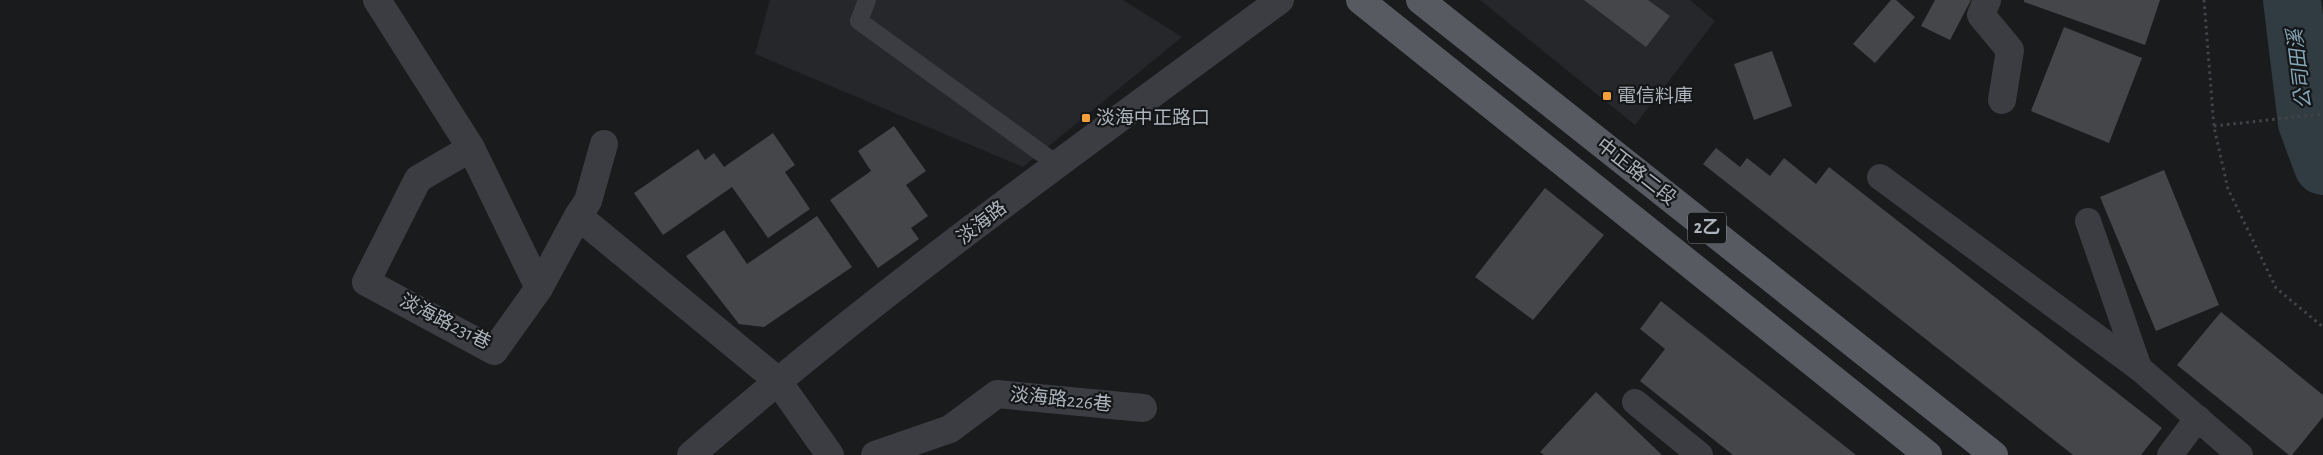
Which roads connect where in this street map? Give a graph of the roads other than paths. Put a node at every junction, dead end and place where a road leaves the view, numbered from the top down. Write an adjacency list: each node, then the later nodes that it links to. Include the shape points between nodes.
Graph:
1 (376, 0): 9 (street)
2 (867, 0): 10 (lane, via 859,21)
3 (1280, 0): 10 (street, 淡海路)
4 (1360, 0): 24 (main road, 中正路二段 / 2乙)
5 (1420, 0): 25 (main road, 中正路二段 / 2乙)
6 (1987, 0): 7 (street, via 1981,15 2010,50)
7 (2002, 100)
8 (604, 144): 12 (street, 淡海路231巷, via 588,201)
9 (471, 148): 14 (street); 14 (street, 淡海路231巷, via 418,179 366,282 494,351)
10 (1058, 164): 16 (street, 淡海路)
11 (1880, 177): 15 (street)
12 (578, 216): 14 (street, 淡海路231巷); 16 (street)
13 (2088, 221): 15 (street)
14 (539, 288)
15 (2139, 368): 19 (street)
16 (778, 380): 20 (street, 淡海路); 21 (street)
17 (1635, 402): 23 (street)
18 (1143, 408): 22 (street, 淡海路226巷, via 997,394 950,429)
19 (2198, 418): 26 (street); 27 (street)
20 (691, 455)
21 (830, 455)
22 (875, 455)
23 (1700, 455)
24 (1928, 455)
25 (1994, 455)
26 (2170, 455)
27 (2240, 455)

